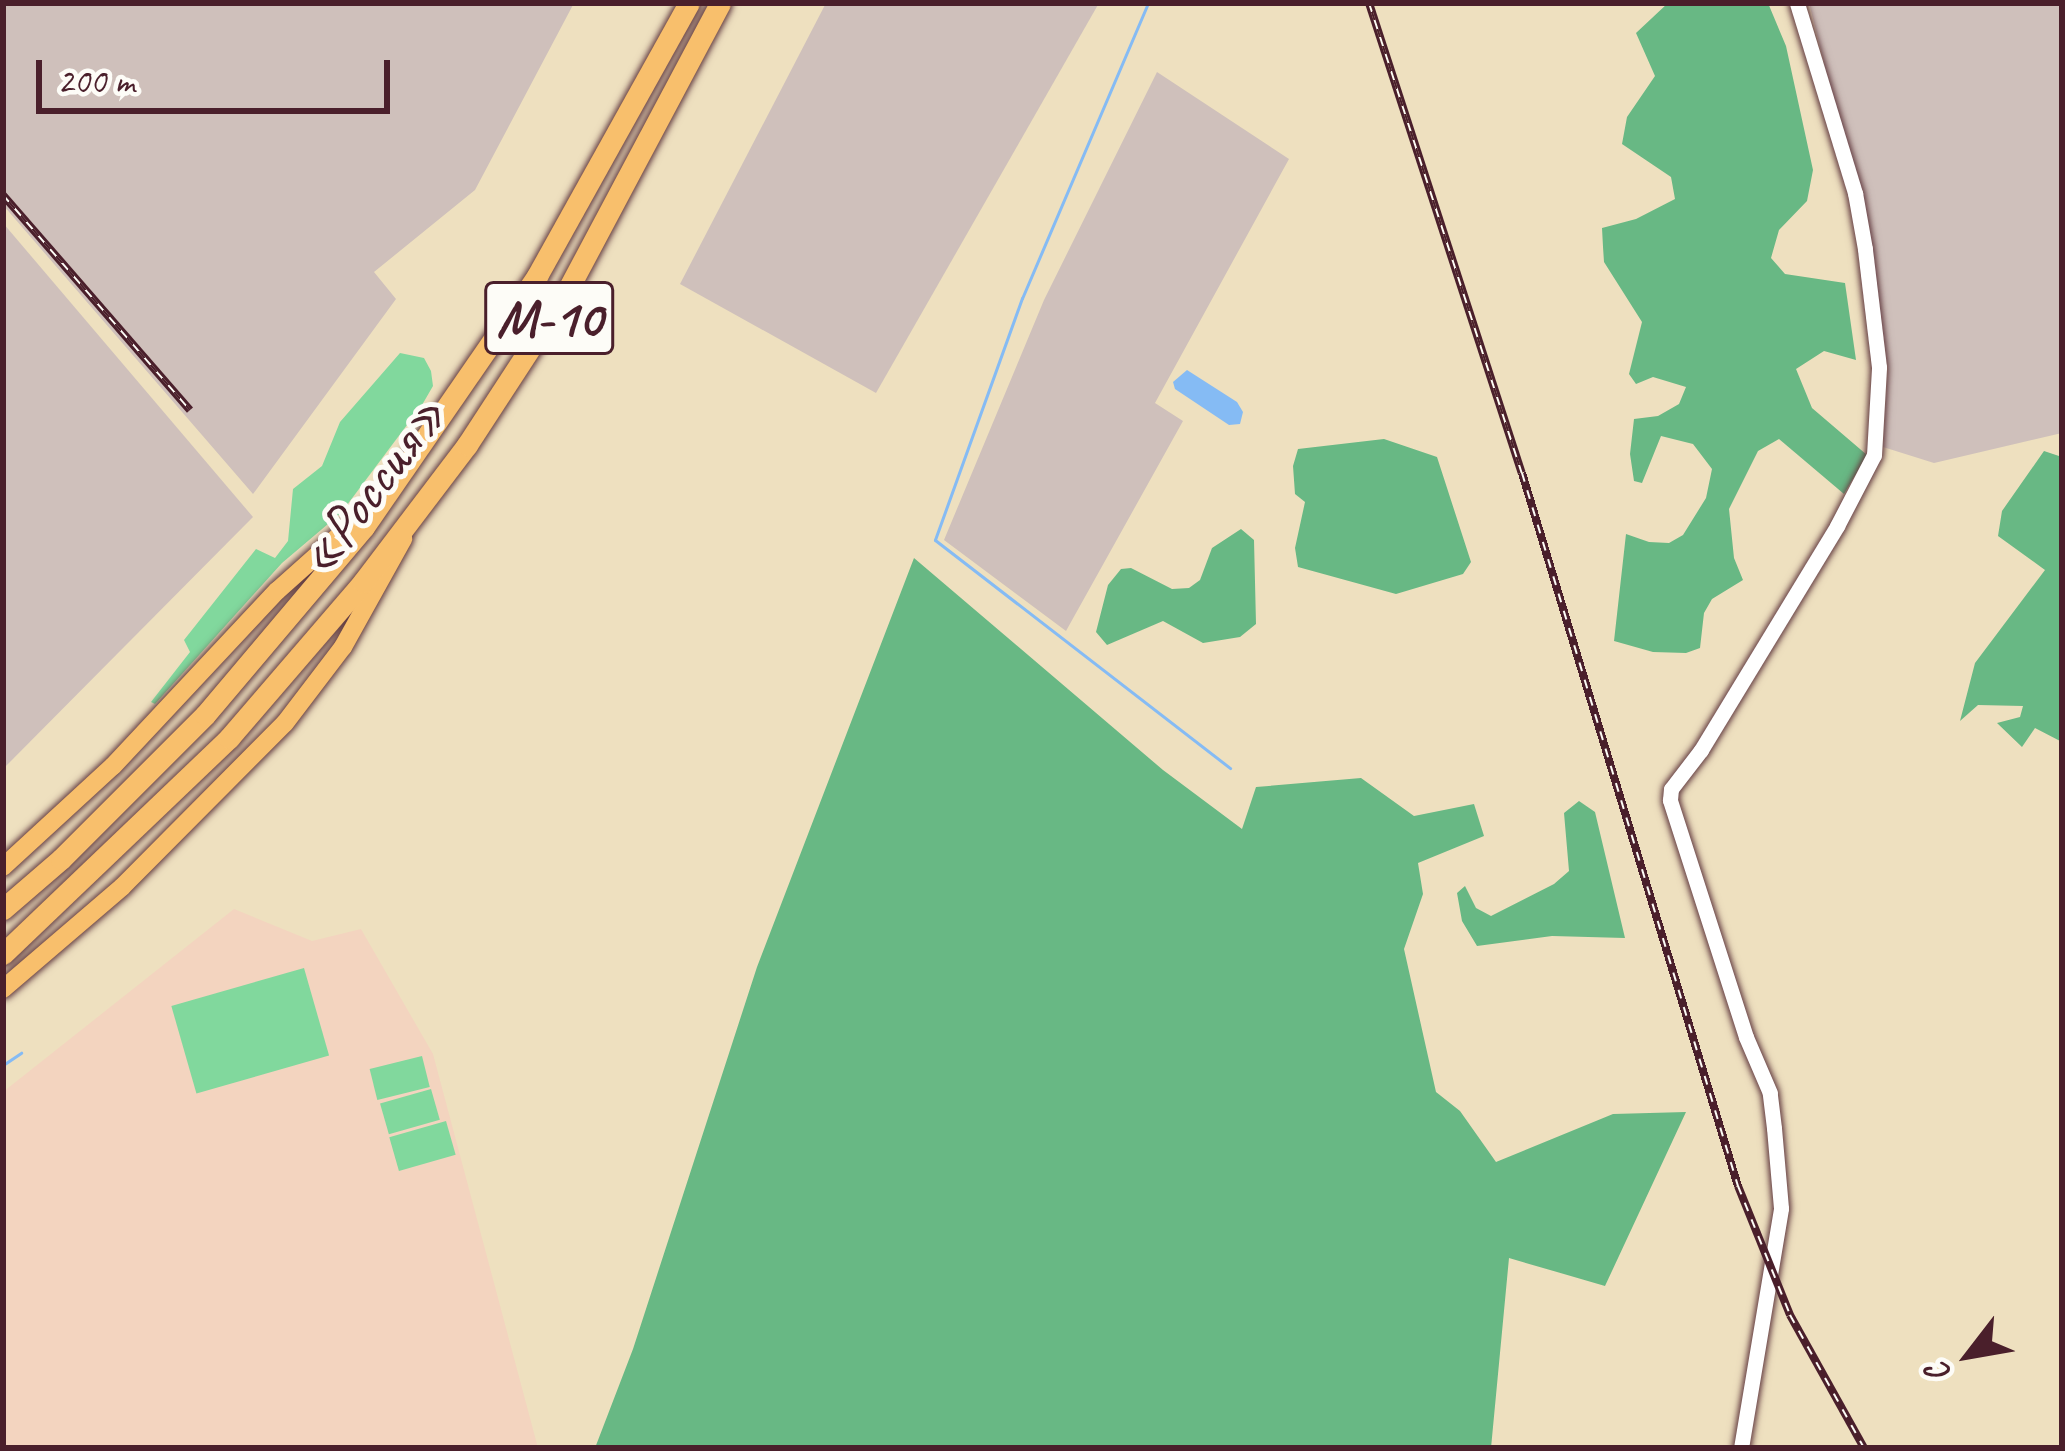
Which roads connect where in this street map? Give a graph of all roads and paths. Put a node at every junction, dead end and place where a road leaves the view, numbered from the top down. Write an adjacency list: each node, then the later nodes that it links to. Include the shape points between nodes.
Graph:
1 (689, 3): 4 (highway, «Россия» / М-10, via 537,276)
2 (719, 3): 5 (highway, «Россия» / М-10, via 566,293)
3 (1797, 3): 10 (street, via 1865,248 1879,367 1874,454 1670,800 1770,1093 1774,1128 1781,1208)
4 (392, 489): 6 (main road, via 277,591 113,766); 7 (highway, «Россия» / М-10, via 178,743)
5 (418, 510): 8 (highway, «Россия» / М-10, via 202,767); 9 (main road, via 343,647 285,722 122,887)
6 (3, 867)
7 (3, 909)
8 (3, 954)
9 (3, 989)
10 (1742, 1448)

